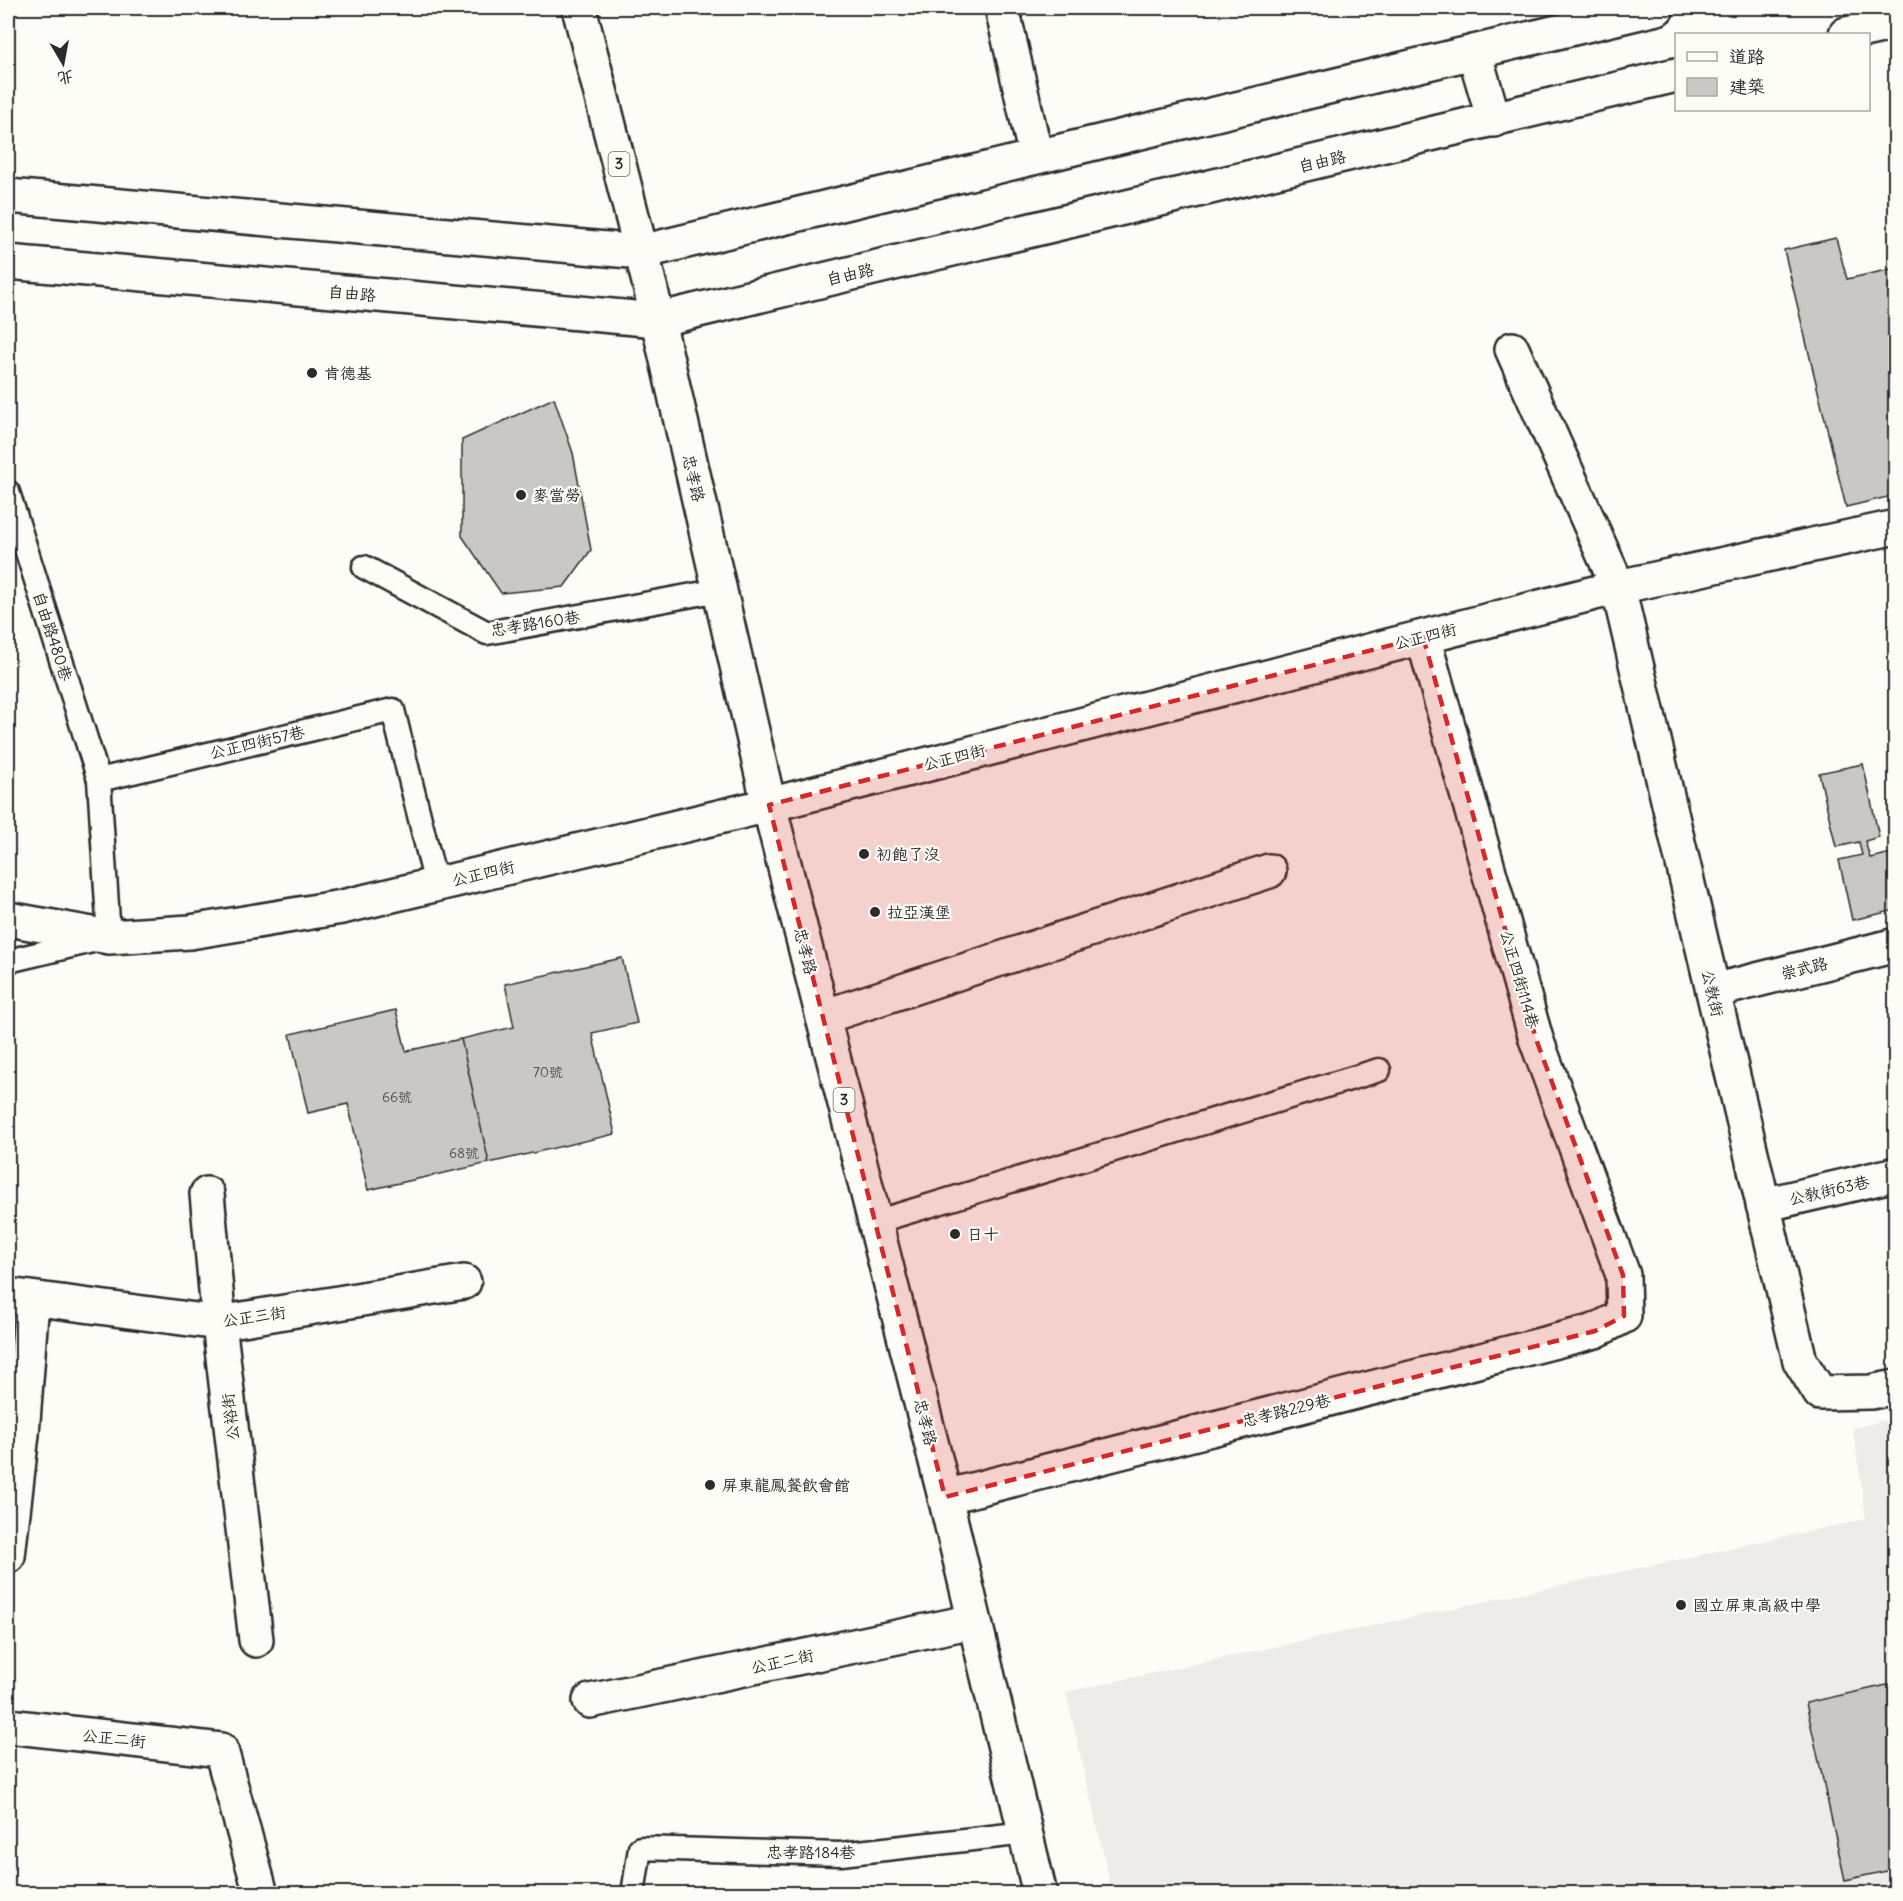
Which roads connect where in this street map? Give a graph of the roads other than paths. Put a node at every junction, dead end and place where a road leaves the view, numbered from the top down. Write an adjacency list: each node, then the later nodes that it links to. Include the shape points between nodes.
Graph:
1 (579, 8): 11 (street, 忠孝路 / 3)
2 (1002, 8): 9 (street)
3 (1657, 8): 6 (street)
4 (1896, 23): 5 (street)
5 (1851, 33)
6 (1474, 52): 8 (street); 9 (street)
7 (1675, 75): 8 (street, 自由路)
8 (1494, 120): 13 (street, 自由路)
9 (1036, 157): 11 (street)
10 (8, 196): 11 (street)
11 (641, 252): 13 (street, 忠孝路 / 3)
12 (8, 262): 13 (street, 自由路)
13 (657, 320): 19 (street, 忠孝路 / 3)
14 (1512, 349): 18 (street, 公教街)
15 (8, 492): 21 (lane, 自由路480巷)
16 (1896, 527): 18 (street, 公正四街)
17 (364, 567): 19 (lane, 忠孝路160巷, via 487,633)
18 (1618, 587): 20 (street, 公正四街); 29 (street, 公教街)
19 (720, 590): 22 (street, 忠孝路 / 3)
20 (1423, 637): 22 (street, 公正四街); 38 (street, 公正四街114巷, via 1536,1039 1623,1275)
21 (99, 780): 24 (lane, 公正四街57巷, via 393,710); 26 (lane)
22 (769, 805): 24 (street, 公正四街); 30 (street, 忠孝路 / 3)
23 (1269, 871): 30 (street)
24 (436, 884): 26 (street, 公正四街, via 342,907 190,932)
25 (8, 919): 26 (street, 公正四街)
26 (109, 937): 28 (lane)
27 (1896, 945): 29 (street, 崇武路)
28 (8, 961)
29 (1713, 992): 34 (street, 公教街)
30 (823, 1017): 35 (street, 忠孝路 / 3)
31 (1379, 1070): 35 (lane)
32 (1896, 1174): 34 (street, 公教街63巷)
33 (207, 1194): 39 (street, 公裕街)
34 (1764, 1205): 40 (street, 公教街, via 1800,1361 1820,1394)
35 (875, 1222): 41 (street, 忠孝路 / 3)
36 (464, 1282): 39 (street, 公正三街)
37 (20, 1298): 39 (street, 公正三街); 42 (street, via 22,1434)
38 (1624, 1316): 41 (street, 忠孝路229巷, via 1595,1331)
39 (219, 1323): 44 (street, 公裕街)
40 (1896, 1387)
41 (945, 1497): 43 (street, 忠孝路 / 3)
42 (8, 1556)
43 (974, 1621): 45 (street, 公正二街); 47 (street, 忠孝路 / 3)
44 (256, 1640)
45 (590, 1701)
46 (8, 1726): 48 (street, 公正二街, via 221,1750)
47 (1026, 1833): 49 (lane, 忠孝路184巷, via 841,1854 640,1848); 50 (street, 忠孝路 / 3)
48 (261, 1893)
49 (633, 1893)
50 (1040, 1893)

